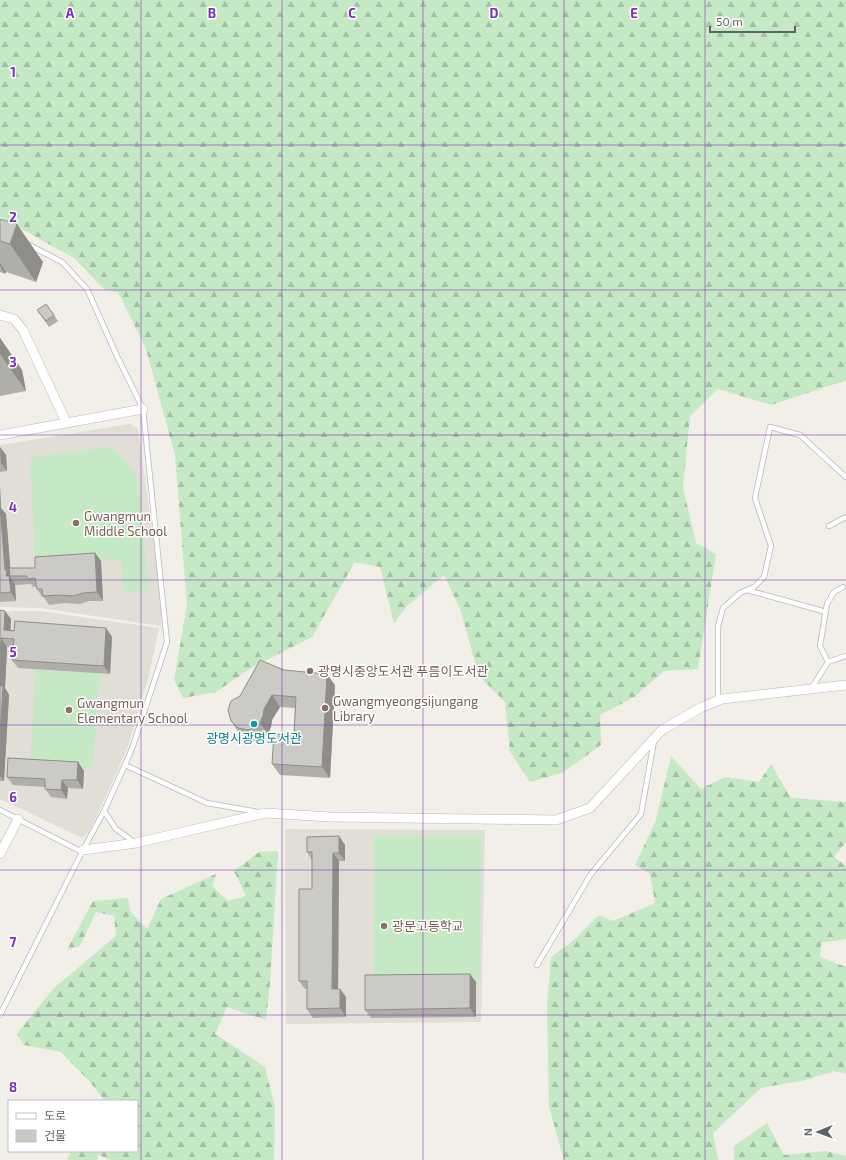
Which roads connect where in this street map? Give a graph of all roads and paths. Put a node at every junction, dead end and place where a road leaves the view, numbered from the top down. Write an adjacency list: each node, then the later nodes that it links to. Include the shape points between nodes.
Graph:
1 (24, 243): 3 (lane, via 62,262 87,289)
2 (0, 315): 4 (street, via 14,319 24,330)
3 (143, 410): 4 (street); 18 (lane, via 167,642)
4 (66, 422): 5 (street)
5 (0, 435)
6 (846, 477): 10 (lane, via 800,435 770,427 755,498 771,546 764,577)
7 (846, 517): 8 (lane)
8 (829, 526)
9 (843, 587): 11 (lane, via 834,592 827,604)
10 (747, 590): 11 (lane); 16 (lane, via 723,608 718,626)
11 (826, 612): 13 (lane, via 820,646)
12 (846, 656): 13 (lane)
13 (828, 662): 15 (lane)
14 (846, 685): 15 (street)
15 (811, 689): 16 (street)
16 (718, 700): 17 (street, via 662,730)
17 (655, 738): 21 (street, via 590,808 556,820 331,817); 26 (lane, via 641,814 591,874)
18 (125, 765): 20 (lane); 21 (lane, via 208,804)
19 (0, 810): 22 (lane)
20 (104, 811): 23 (lane, via 116,830); 24 (lane)
21 (266, 813): 23 (street)
22 (18, 818): 24 (lane); 25 (street)
23 (136, 843): 24 (street)
24 (83, 851): 27 (lane)
25 (0, 854)
26 (537, 965)
27 (0, 1015)

